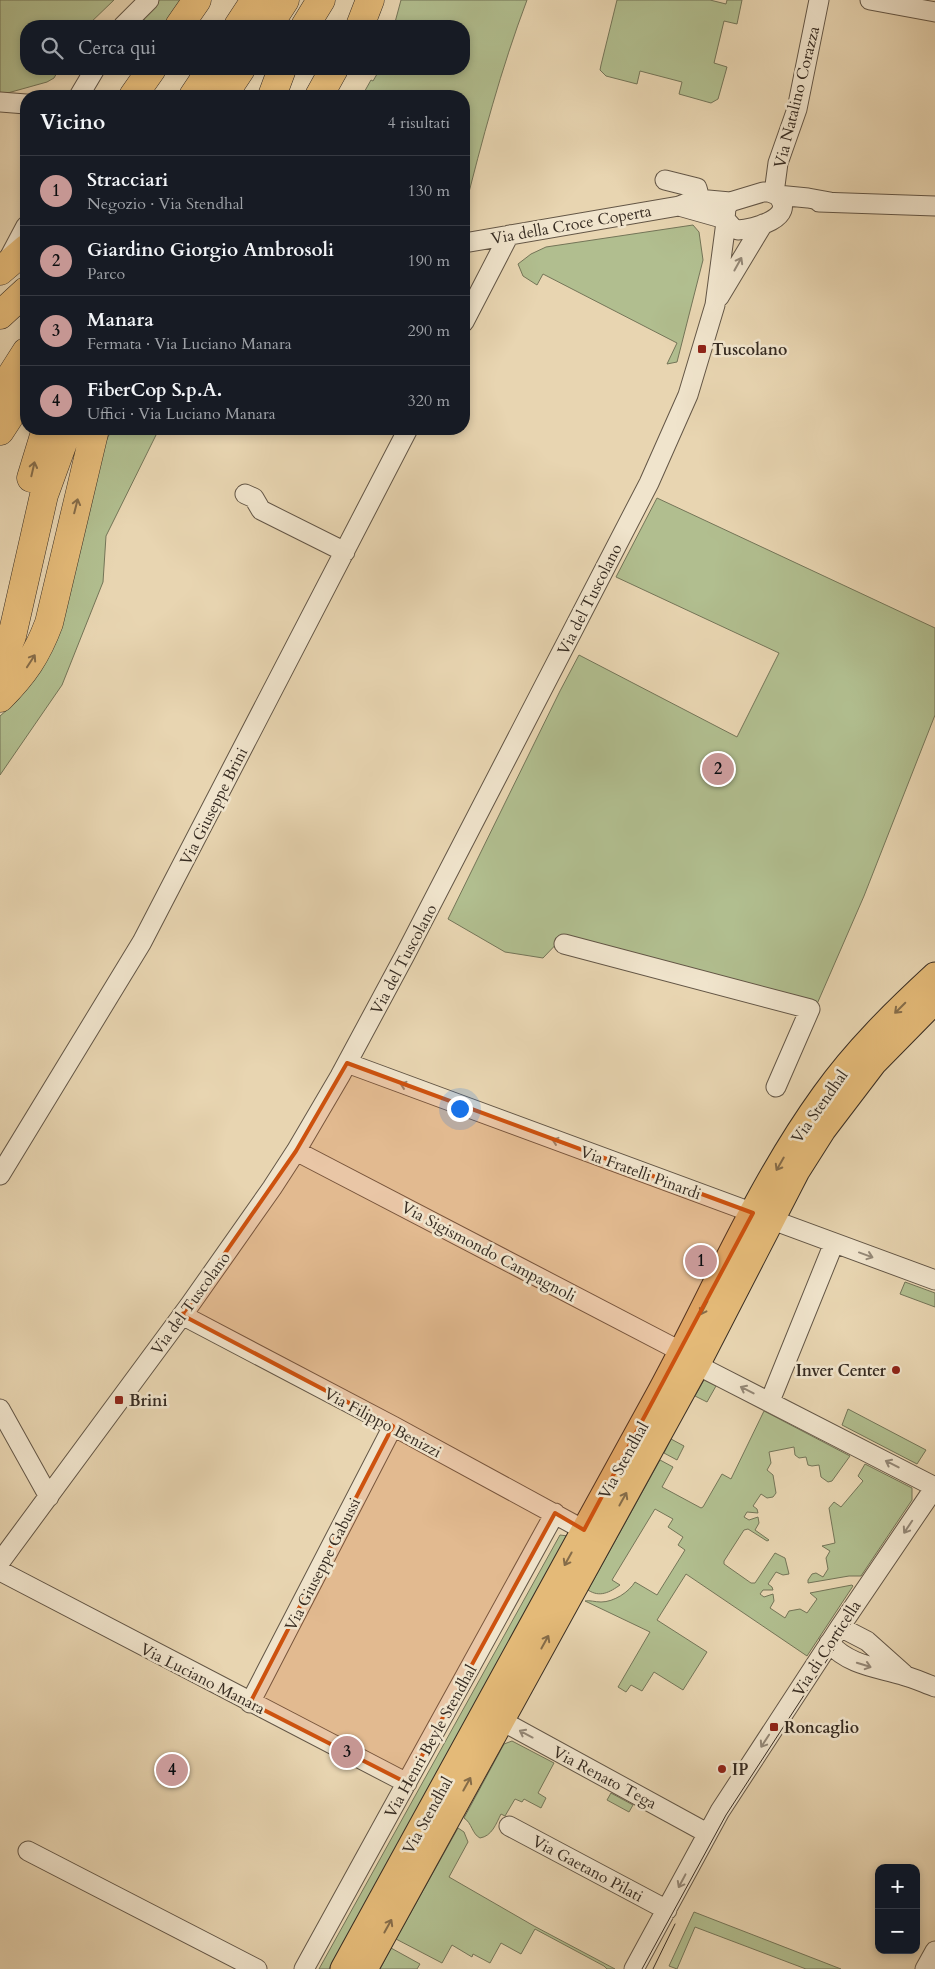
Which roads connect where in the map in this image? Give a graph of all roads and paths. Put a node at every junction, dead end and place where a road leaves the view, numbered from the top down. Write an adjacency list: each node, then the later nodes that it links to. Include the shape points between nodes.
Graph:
1 (149, 0): 10 (street)
2 (197, 0): 11 (highway)
3 (255, 0): 12 (highway)
4 (285, 0): 13 (highway)
5 (321, 0): 14 (highway)
6 (370, 0): 15 (highway)
7 (870, 0): 9 (street)
8 (813, 1): 31 (street, Via Natalino Corazza, via 796,109 778,163 767,176)
9 (935, 12)
10 (129, 20)
11 (184, 20)
12 (242, 20)
13 (272, 20)
14 (309, 20)
15 (362, 20)
16 (91, 75): 22 (street)
17 (148, 75): 23 (highway)
18 (206, 75): 24 (highway)
19 (237, 75): 25 (highway)
20 (280, 75): 26 (highway)
21 (330, 75): 27 (highway)
22 (83, 90)
23 (138, 90)
24 (197, 90)
25 (228, 90)
26 (274, 90)
27 (322, 90)
28 (0, 102): 29 (street)
29 (20, 104)
30 (665, 180): 32 (street, via 696,188)
31 (772, 198): 34 (street, Via della Croce Coperta); 35 (street, Via della Croce Coperta); 36 (street, Via della Croce Coperta, via 774,220)
32 (700, 199): 33 (street, Via della Croce Coperta); 35 (street, Via della Croce Coperta)
33 (679, 206): 35 (street, Via della Croce Coperta); 37 (street, Via della Croce Coperta)
34 (935, 206)
35 (727, 214): 36 (street, Via della Croce Coperta, via 733,228 738,230); 43 (street, Via del Tuscolano)
36 (763, 224): 43 (street, Via del Tuscolano, one-way to 36)
37 (509, 235): 39 (street, Via della Croce Coperta); 44 (street)
38 (20, 239): 41 (street)
39 (470, 242)
40 (20, 254): 41 (highway)
41 (0, 270)
42 (20, 297): 45 (highway)
43 (715, 305): 62 (street, Via del Tuscolano, via 688,395 649,483)
44 (470, 310)
45 (0, 315)
46 (20, 361): 47 (highway)
47 (0, 393)
48 (20, 400): 49 (highway)
49 (0, 432)
50 (44, 435): 56 (highway, one-way to 50, via 34,463)
51 (66, 435): 57 (highway, via 44,495 12,636)
52 (94, 435): 58 (highway, one-way to 52, via 23,674 49,623)
53 (405, 435): 55 (street, Via Giuseppe Brini)
54 (245, 494): 55 (street, via 254,498 260,510)
55 (345, 552): 65 (street, Via Giuseppe Brini, via 142,942)
56 (0, 619)
57 (0, 664)
58 (0, 698)
59 (564, 944): 63 (street, via 810,1009)
60 (935, 975): 66 (main road, Via Stendhal, one-way to 66, via 866,1042 825,1094 786,1154)
61 (935, 1001): 66 (main road, Via Stendhal, via 879,1057)
62 (347, 1064): 64 (street, Via del Tuscolano); 66 (street, Via Fratelli Pinardi, one-way to 62)
63 (776, 1087)
64 (296, 1151): 69 (street, Via del Tuscolano); 70 (street, Via Sigismondo Campagnoli)
65 (0, 1175)
66 (762, 1217): 67 (street, Via Fratelli Pinardi); 70 (main road, Via Stendhal)
67 (834, 1243): 68 (street, Via Fratelli Pinardi, one-way to 68); 71 (street)
68 (935, 1280)
69 (182, 1315): 73 (street, Via Filippo Benizzi); 75 (street, Via del Tuscolano)
70 (689, 1358): 71 (street, Via Sigismondo Campagnoli, one-way to 70); 77 (main road, Via Stendhal); 85 (main road, Via Stendhal, one-way to 70)
71 (770, 1401): 74 (street, Via Sigismondo Campagnoli, one-way to 71)
72 (0, 1409): 75 (street)
73 (393, 1426): 76 (street, Via Filippo Benizzi); 84 (street, Via Giuseppe Gabussi)
74 (935, 1487): 80 (street, Via di Corticella, one-way to 80)
75 (49, 1497): 78 (street, Via del Tuscolano)
76 (555, 1513): 77 (street, Via Filippo Benizzi); 86 (street, Via Henri Beyle Stendhal)
77 (584, 1530): 94 (main road, Via Stendhal, one-way to 94)
78 (0, 1562)
79 (0, 1571): 84 (street, Via Luciano Manara)
80 (840, 1627): 81 (street, Via di Corticella); 82 (street, via 867,1641)
81 (829, 1643): 82 (street, one-way to 82, via 854,1662); 88 (street, Via di Corticella, one-way to 88)
82 (905, 1675): 83 (street)
83 (935, 1687)
84 (250, 1703): 86 (street, Via Luciano Manara)
85 (502, 1721): 88 (street, Via Renato Tega, one-way to 85); 95 (main road, Via Stendhal, one-way to 85)
86 (407, 1783): 93 (street, Via Henri Beyle Stendhal)
87 (509, 1826): 90 (street, Via Gaetano Pilati)
88 (707, 1833): 90 (street, Via di Corticella, one-way to 90)
89 (28, 1850): 92 (street)
90 (667, 1910): 96 (street, Via di Corticella)
91 (935, 1951): 97 (street)
92 (257, 1969)
93 (304, 1969)
94 (342, 1969)
95 (365, 1969)
96 (634, 1969)
97 (925, 1969)

